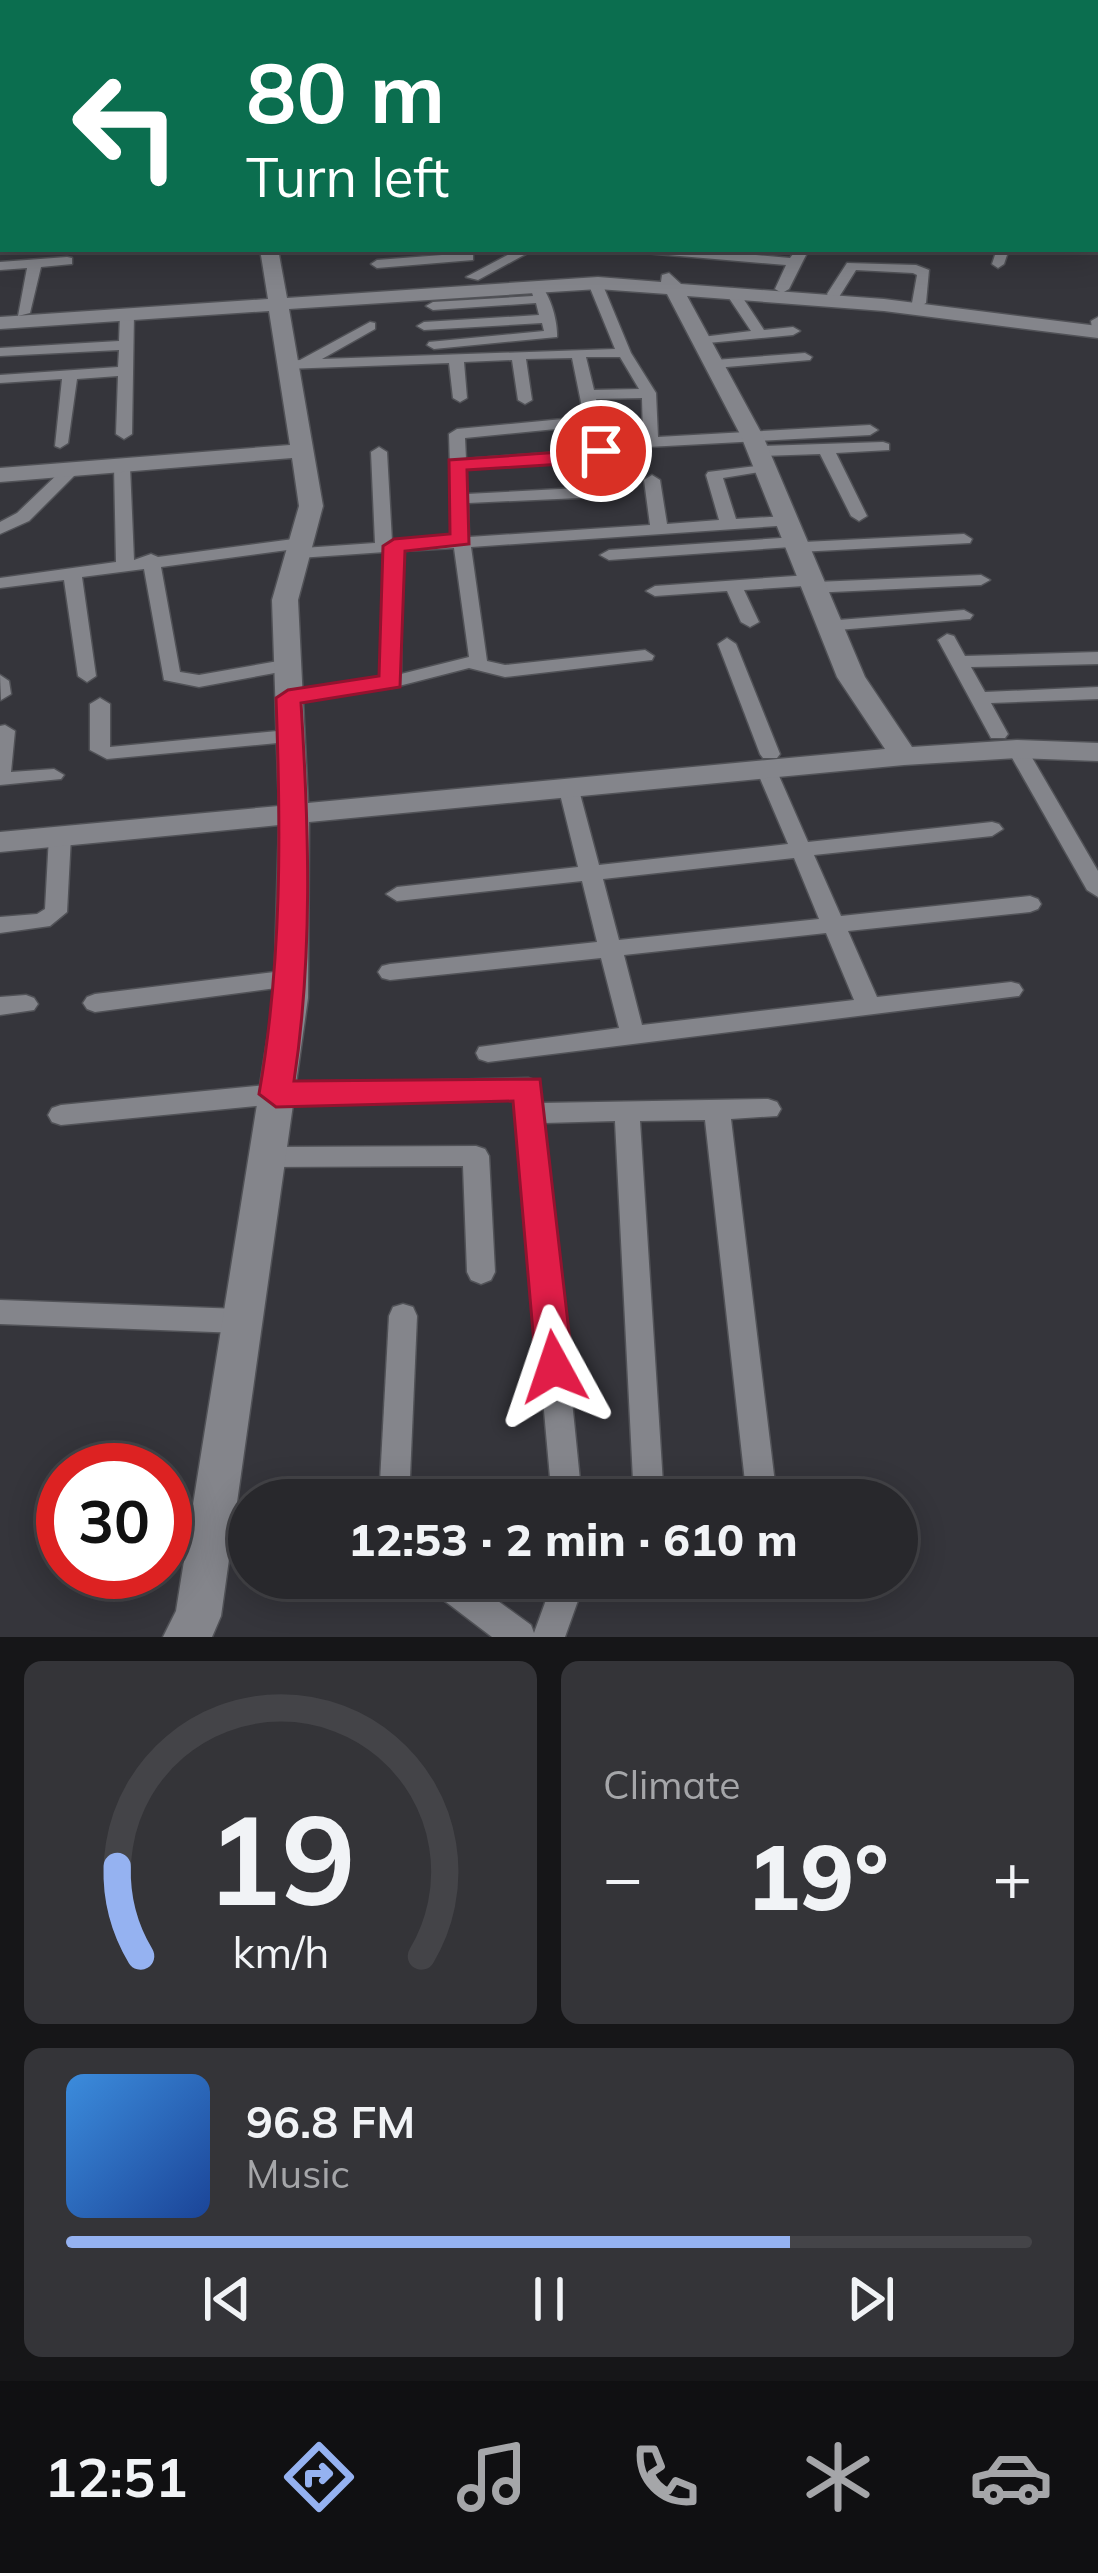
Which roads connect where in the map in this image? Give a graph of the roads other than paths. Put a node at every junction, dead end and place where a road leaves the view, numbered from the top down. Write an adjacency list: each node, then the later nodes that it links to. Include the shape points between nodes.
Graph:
1 (269, 252): 18 (street)
2 (524, 252): 12 (street)
3 (668, 252): 11 (street)
4 (712, 252): 6 (street)
5 (468, 253): 9 (street); 12 (street)
6 (799, 256): 14 (street)
7 (67, 261): 8 (street)
8 (34, 263): 10 (street); 21 (street)
9 (376, 264)
10 (0, 266)
11 (666, 282): 12 (street); 13 (street); 14 (street); 15 (street); 30 (street)
12 (474, 283): 16 (street); 18 (street)
13 (595, 283): 16 (street); 35 (street)
14 (782, 289): 17 (street)
15 (732, 292): 27 (street); 29 (street)
16 (540, 293): 20 (street); 23 (street)
17 (834, 294): 19 (street); 19 (street, via 852,266 916,269 925,273)
18 (277, 299): 21 (street); 22 (street); 39 (street)
19 (919, 303): 27 (street)
20 (433, 306)
21 (23, 313): 24 (street)
22 (127, 314): 24 (street); 31 (street)
23 (549, 318): 26 (street); 32 (street, via 554,330 547,336)
24 (0, 319)
25 (370, 326): 39 (street)
26 (424, 326)
27 (1098, 326)
28 (793, 332): 29 (street)
29 (760, 335): 30 (street)
30 (702, 341): 40 (street)
31 (127, 345): 33 (street); 41 (street)
32 (398, 347)
33 (0, 352)
34 (578, 353): 35 (street); 36 (street); 45 (street)
35 (624, 353): 44 (street)
36 (518, 356): 38 (street); 47 (street)
37 (805, 357): 40 (street)
38 (456, 358): 39 (street); 46 (street)
39 (295, 364): 57 (street)
40 (715, 364): 54 (street)
41 (127, 371): 42 (street); 50 (street)
42 (70, 374): 43 (street); 52 (street)
43 (0, 380)
44 (649, 393): 45 (street); 51 (street)
45 (589, 395): 48 (street)
46 (460, 398)
47 (525, 400)
48 (595, 422): 59 (street, via 463,431 454,439); 59 (street, via 598,455)
49 (870, 430): 54 (street)
50 (124, 434)
51 (651, 442): 53 (street); 54 (street)
52 (60, 443)
53 (628, 443)
54 (756, 447): 56 (street); 67 (street, via 714,476); 70 (street)
55 (884, 447): 56 (street)
56 (826, 448): 66 (street)
57 (302, 451): 60 (street); 74 (street, via 311,506)
58 (379, 452): 73 (street)
59 (456, 464): 65 (street)
60 (122, 466): 61 (street); 77 (street)
61 (70, 471): 62 (street); 68 (street)
62 (0, 475)
63 (652, 480): 69 (street)
64 (579, 493): 65 (street)
65 (459, 499): 72 (street)
66 (859, 516)
67 (729, 525): 69 (street); 70 (street)
68 (0, 529)
69 (659, 529): 72 (street)
70 (793, 537): 71 (street); 75 (street); 81 (street)
71 (964, 539)
72 (461, 540): 73 (street); 93 (street)
73 (389, 546): 74 (street); 97 (street)
74 (300, 548): 76 (street); 94 (street, via 285,600)
75 (609, 555)
76 (151, 559): 77 (street); 94 (street, via 171,676 199,681)
77 (125, 563): 78 (street)
78 (72, 571): 80 (street); 95 (street)
79 (981, 580): 81 (street)
80 (0, 583)
81 (810, 584): 82 (street); 86 (street)
82 (734, 586): 83 (street); 85 (street)
83 (655, 591)
84 (964, 615): 86 (street)
85 (751, 622)
86 (826, 626): 108 (street)
87 (947, 640): 92 (street)
88 (727, 644): 110 (street)
89 (645, 656): 93 (street, via 505,671)
90 (1098, 658): 91 (street)
91 (1048, 659): 92 (street); 100 (street)
92 (958, 662): 102 (street)
93 (475, 664): 97 (street)
94 (284, 667): 101 (street)
95 (87, 676)
96 (0, 681): 98 (street)
97 (391, 682): 101 (street)
98 (2, 694)
99 (1098, 694): 100 (street)
100 (1063, 695): 102 (street)
101 (288, 698): 106 (street)
102 (978, 698): 107 (street)
103 (100, 704): 106 (street, via 100,750 107,753)
104 (5, 731): 112 (street)
105 (1098, 734): 107 (street)
106 (289, 736): 114 (street)
107 (1007, 741): 108 (street); 109 (street); 120 (street)
108 (899, 749): 110 (street)
109 (1098, 752)
110 (768, 762): 113 (street); 114 (street); 119 (street)
111 (54, 776): 112 (street)
112 (0, 779)
113 (569, 790): 114 (street); 121 (street)
114 (294, 805): 115 (street); 117 (street); 129 (street)
115 (0, 823)
116 (992, 829): 119 (street)
117 (60, 836): 118 (street); 125 (street, via 56,912)
118 (0, 842)
119 (801, 850): 121 (street); 126 (street)
120 (1089, 856): 122 (street)
121 (590, 872): 123 (street); 127 (street)
122 (1098, 890)
123 (397, 894)
124 (1030, 904): 126 (street)
125 (0, 925)
126 (833, 925): 127 (street); 134 (street)
127 (610, 949): 128 (street); 135 (street)
128 (390, 972)
129 (291, 978): 131 (street); 137 (street)
130 (1011, 990): 134 (street)
131 (94, 1003)
132 (26, 1004): 133 (street)
133 (0, 1006)
134 (868, 1007): 135 (street)
135 (633, 1035): 136 (street)
136 (488, 1053)
137 (276, 1094): 141 (street, via 528,1088); 142 (street); 143 (street)
138 (768, 1109): 140 (street)
139 (627, 1110): 140 (street); 141 (street); 150 (street)
140 (717, 1110): 151 (street)
141 (530, 1113): 149 (street)
142 (61, 1115)
143 (266, 1157): 144 (street, via 476,1156); 147 (street)
144 (481, 1272)
145 (0, 1312): 147 (street)
146 (404, 1316): 148 (street)
147 (240, 1321): 152 (street)
148 (395, 1479)
149 (565, 1479)
150 (648, 1479)
151 (761, 1479)
152 (210, 1524): 153 (street); 156 (street, via 198,1616)
153 (228, 1528)
154 (468, 1599): 157 (street)
155 (563, 1599): 158 (street)
156 (187, 1637)
157 (519, 1637)
158 (549, 1637)

